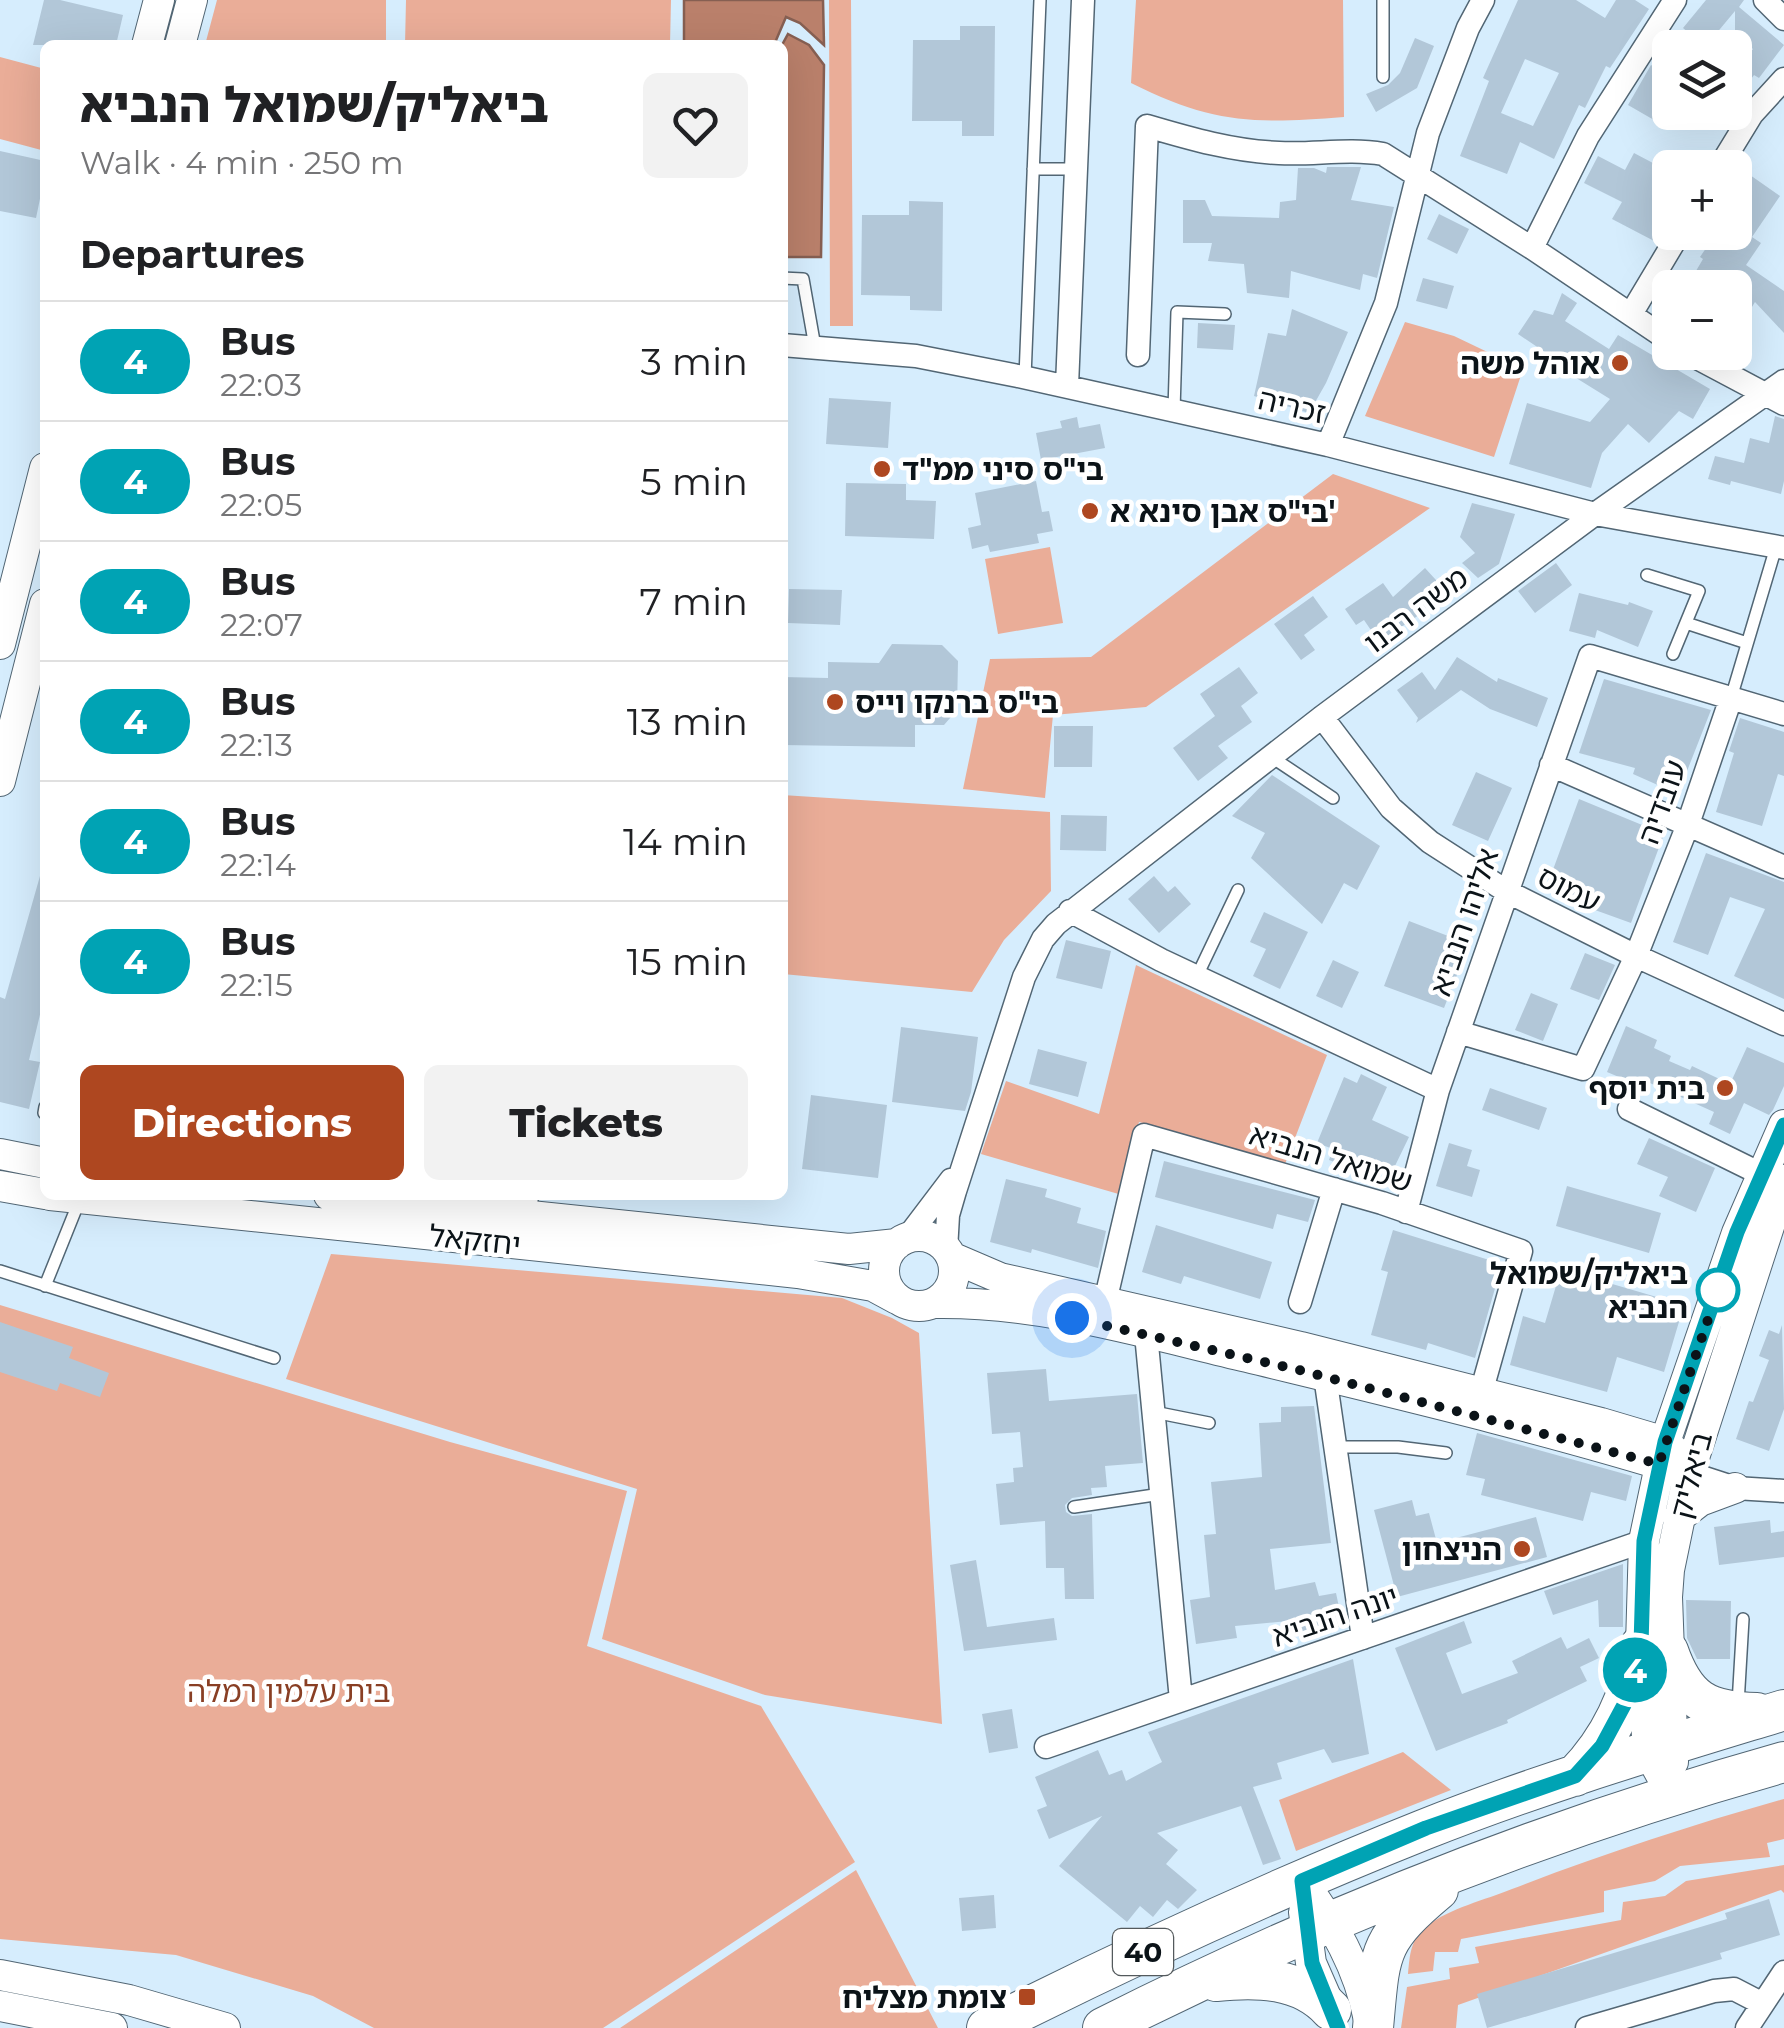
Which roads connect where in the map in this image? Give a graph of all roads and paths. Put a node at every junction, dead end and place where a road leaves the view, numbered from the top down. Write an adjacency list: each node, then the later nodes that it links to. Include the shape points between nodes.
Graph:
1 (159, 0): 10 (street)
2 (192, 0): 11 (street)
3 (1040, 0): 15 (lane)
4 (1082, 0): 16 (street)
5 (1383, 0): 12 (lane)
6 (1674, 0): 18 (street, via 1588,136)
7 (1765, 0): 9 (street)
8 (1476, 2): 17 (street)
9 (1784, 19)
10 (148, 40)
11 (181, 40)
12 (1383, 76)
13 (1784, 79): 14 (street)
14 (1730, 150)
15 (1033, 169): 16 (lane); 28 (lane)
16 (1076, 169): 30 (street)
17 (1418, 174): 18 (street); 26 (street, via 1362,150 1233,150 1147,126); 33 (street, via 1386,303)
18 (1532, 248): 22 (street)
19 (1669, 250): 22 (street)
20 (788, 279): 25 (lane, via 803,280)
21 (1225, 314): 32 (lane, via 1177,312)
22 (1631, 314): 23 (street)
23 (1652, 329)
24 (788, 345): 25 (street, זכריה)
25 (816, 347): 28 (street, זכריה, via 916,356)
26 (1138, 356)
27 (1719, 370): 31 (street)
28 (1025, 377): 30 (street, זכריה)
29 (1784, 381): 31 (street, משה רבנו)
30 (1067, 386): 32 (street, זכריה)
31 (1774, 400): 35 (street, משה רבנו)
32 (1174, 410): 33 (street, זכריה)
33 (1328, 445): 35 (street, זכריה)
34 (40, 488): 41 (street)
35 (1595, 514): 36 (street, זכריה); 45 (street, משה רבנו)
36 (1780, 548): 40 (lane, עובדיה)
37 (1647, 575): 38 (lane, via 1699,592)
38 (1686, 623): 40 (lane); 42 (lane)
39 (40, 624): 48 (street)
40 (1747, 642): 43 (lane, עובדיה)
41 (0, 644)
42 (1673, 654)
43 (1731, 698): 44 (street); 47 (street, אליהו הנביא, via 1590,656); 50 (street, עובדיה)
44 (1784, 714)
45 (1322, 716): 46 (street, משה רבנו); 53 (street, עמוס, via 1391,808)
46 (1270, 756): 49 (lane); 54 (street, משה רבנו)
47 (1551, 765): 50 (street); 53 (street, אליהו הנביא)
48 (0, 781)
49 (1333, 798)
50 (1687, 827): 51 (street); 55 (street, עובדיה)
51 (1784, 868)
52 (1238, 890): 56 (lane)
53 (1506, 891): 55 (street, עמוס); 58 (street, אליהו הנביא)
54 (1070, 911): 56 (street); 63 (street, משה רבנו, via 1043,939 1024,977)
55 (1636, 956): 57 (street, עמוס); 58 (street, עובדיה, via 1583,1070)
56 (1197, 976): 59 (street)
57 (1784, 1024)
58 (1458, 1032): 59 (street, אליהו הנביא)
59 (1438, 1090): 73 (street, אליהו הנביא)
60 (1629, 1109): 65 (street)
61 (1784, 1125): 65 (street, ביאליק)
62 (0, 1154): 64 (street)
63 (964, 1161): 74 (street); 75 (street, via 948,1215)
64 (40, 1162)
65 (1773, 1177): 89 (street, ביאליק, via 1737,1232); 91 (street, ביאליק)
66 (0, 1186): 68 (street, יחזקאל)
67 (1334, 1189): 73 (street, שמואל הנביא); 79 (street, שמואל הנביא, via 1144,1135); 80 (street)
68 (40, 1193)
69 (57, 1200): 77 (lane)
70 (96, 1200): 78 (street, יחזקאל, via 798,1273 872,1286)
71 (428, 1200): 72 (street, יחזקאל)
72 (526, 1205): 74 (street, יחזקאל, via 849,1250)
73 (1406, 1212): 85 (street, שמואל הנביא, via 1522,1250)
74 (902, 1241): 75 (street, via 929,1238); 78 (street, via 884,1272)
75 (949, 1253): 79 (street, via 1000,1278); 81 (street, via 950,1288)
76 (0, 1272): 77 (lane)
77 (45, 1286): 83 (lane)
78 (897, 1299): 81 (street, via 915,1306)
79 (1106, 1302): 85 (street)
80 (1300, 1302)
81 (934, 1303): 82 (street, via 998,1303)
82 (1146, 1334): 84 (street); 86 (street)
83 (274, 1358)
84 (1325, 1376): 88 (street); 89 (street)
85 (1480, 1393): 89 (street)
86 (1154, 1412): 87 (lane); 94 (street)
87 (1209, 1423)
88 (1335, 1448): 90 (lane); 99 (street)
89 (1662, 1453): 91 (street); 97 (street, ביאליק)
90 (1446, 1454)
91 (1689, 1473): 92 (street); 96 (street, ביאליק)
92 (1735, 1488): 93 (street); 96 (street, via 1700,1500)
93 (1784, 1491)
94 (1161, 1494): 95 (lane); 101 (street)
95 (1074, 1506)
96 (1678, 1518): 100 (street, ביאליק)
97 (1644, 1541): 99 (street, יונה הנביא); 100 (street, ביאליק)
98 (1742, 1618): 102 (lane)
99 (1363, 1638): 101 (street, יונה הנביא)
100 (1654, 1648): 102 (highway, via 1688,1693 1713,1708); 104 (street, ביאליק); 106 (highway, via 1602,1746)
101 (1181, 1700): 103 (street, יונה הנביא)
102 (1764, 1712): 104 (highway, 40)
103 (1046, 1747)
104 (1661, 1748): 106 (highway, 40); 107 (street, ביאליק)
105 (1784, 1762): 107 (highway, 40)
106 (1575, 1776): 109 (highway, 40)
107 (1672, 1795): 108 (highway, 40)
108 (1467, 1866): 110 (highway, 40); 121 (highway, via 1391,1934)
109 (1302, 1881): 110 (street); 119 (highway, 40)
110 (1319, 1928): 113 (highway, 40); 116 (street, via 1312,1963); 121 (street, via 1359,1983)
111 (1784, 1972): 114 (street)
112 (0, 1974): 118 (street)
113 (1192, 1984): 116 (highway, via 1279,1981 1320,1997); 120 (highway, 40)
114 (1761, 2003): 122 (street, via 1734,1989 1714,1991); 123 (street)
115 (0, 2006): 117 (street)
116 (1335, 2019)
117 (112, 2028)
118 (225, 2028)
119 (987, 2028)
120 (1103, 2028)
121 (1371, 2028)
122 (1587, 2028)
123 (1746, 2028)

